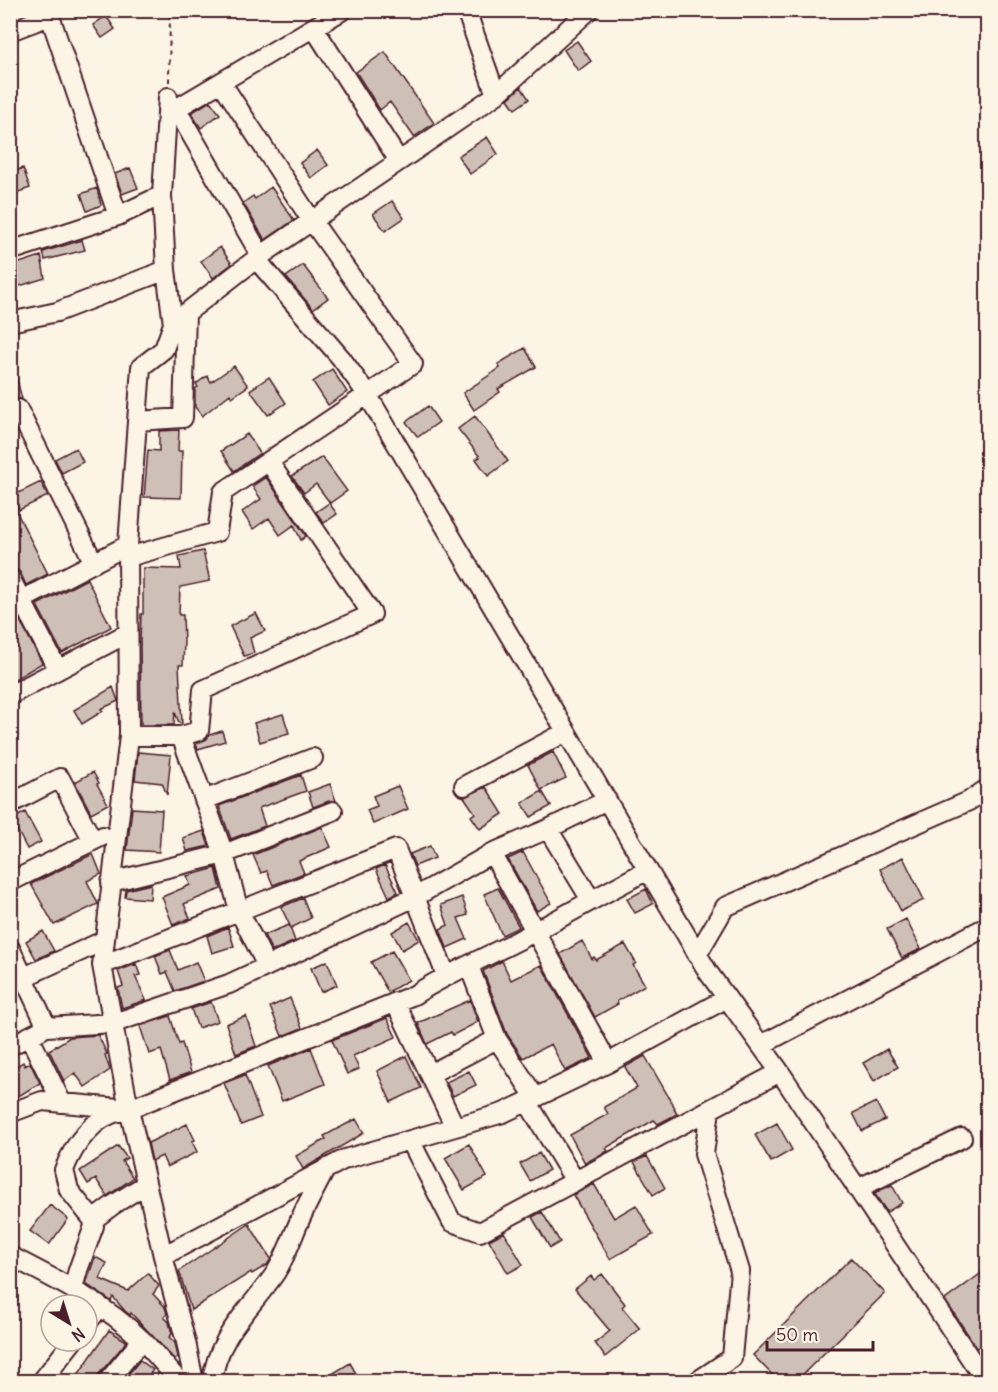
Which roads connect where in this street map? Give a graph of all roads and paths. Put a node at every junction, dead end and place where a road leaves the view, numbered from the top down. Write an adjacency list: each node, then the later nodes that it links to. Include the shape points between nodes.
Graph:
1 (170, 10): 9 (path)
2 (343, 10): 5 (street)
3 (466, 10): 8 (street)
4 (589, 10): 8 (street)
5 (314, 28): 7 (street); 10 (street)
6 (10, 31): 12 (street, via 51,16)
7 (221, 82): 9 (street); 13 (street)
8 (496, 95): 10 (street)
9 (171, 107): 11 (street); 15 (street)
10 (399, 161): 13 (street)
11 (162, 195): 12 (street); 16 (street)
12 (118, 216): 14 (street)
13 (312, 221): 15 (street); 19 (street, via 413,364)
14 (10, 251)
15 (258, 258): 17 (street); 19 (street)
16 (166, 270): 17 (street); 18 (street, via 57,312)
17 (179, 318): 21 (street, via 164,349 141,367); 21 (street, via 183,418)
18 (10, 322)
19 (367, 394): 22 (street); 30 (street)
20 (10, 412): 24 (street, via 18,409)
21 (137, 421): 23 (street)
22 (269, 462): 23 (street, via 223,492 218,532); 32 (street, via 372,614 203,690 199,731)
23 (128, 551): 24 (street); 27 (street)
24 (94, 562): 26 (street)
25 (10, 578): 26 (street)
26 (16, 603): 28 (street)
27 (128, 633): 28 (street); 31 (street)
28 (58, 670): 29 (street)
29 (10, 695)
30 (566, 732): 34 (street); 37 (street)
31 (129, 736): 32 (street); 40 (street)
32 (181, 736): 36 (street)
33 (313, 758): 36 (street)
34 (464, 786)
35 (987, 788): 55 (street, via 969,801 725,908)
36 (204, 800): 44 (street)
37 (607, 800): 41 (street); 45 (street)
38 (10, 804): 42 (street, via 60,778)
39 (333, 812): 44 (street)
40 (117, 829): 42 (street); 47 (street)
41 (548, 829): 43 (street); 49 (street)
42 (93, 841): 46 (street)
43 (492, 853): 48 (street); 52 (street)
44 (224, 854): 47 (street); 50 (street)
45 (648, 870): 49 (street); 55 (street)
46 (10, 882)
47 (111, 882): 53 (street)
48 (415, 897): 50 (street, via 396,849); 57 (street); 59 (street)
49 (591, 900): 52 (street)
50 (239, 911): 56 (street); 57 (street)
51 (987, 926): 67 (street)
52 (534, 932): 58 (street); 69 (street)
53 (103, 941): 56 (street); 60 (street)
54 (10, 948): 60 (street)
55 (698, 955): 61 (street)
56 (102, 965): 63 (street)
57 (267, 966): 63 (street, via 229,984)
58 (469, 966): 59 (street); 66 (street)
59 (446, 975): 62 (street)
60 (24, 977): 64 (street)
61 (727, 998): 67 (street); 69 (street)
62 (395, 1002): 71 (street); 74 (street)
63 (114, 1023): 64 (street); 74 (street)
64 (47, 1026): 65 (street)
65 (29, 1036): 68 (street); 73 (street)
66 (497, 1039): 71 (street); 72 (street)
67 (761, 1045): 70 (street)
68 (10, 1046)
69 (608, 1063): 72 (street)
70 (780, 1072): 75 (street); 83 (street)
71 (430, 1074): 77 (street)
72 (531, 1099): 77 (street, via 503,1113); 81 (street)
73 (63, 1103): 74 (street); 76 (street, via 42,1101)
74 (129, 1109): 82 (street); 84 (street, via 108,1114 82,1137 64,1170 69,1190)
75 (710, 1110): 81 (street); 97 (street, via 704,1154 740,1271 732,1358)
76 (10, 1113)
77 (455, 1127): 79 (street)
78 (962, 1138): 83 (street)
79 (410, 1140): 80 (street); 81 (street, via 452,1222 480,1232)
80 (326, 1168): 86 (street); 96 (street, via 276,1272 229,1332)
81 (575, 1181)
82 (146, 1184): 84 (street); 86 (street)
83 (857, 1189): 91 (street)
84 (93, 1220): 87 (street)
85 (10, 1256): 87 (street)
86 (163, 1256): 95 (street)
87 (73, 1289): 88 (street)
88 (100, 1307): 89 (street)
89 (142, 1340): 93 (street); 94 (street)
90 (64, 1353): 92 (street)
91 (984, 1381)
92 (41, 1382)
93 (107, 1382)
94 (180, 1382)
95 (194, 1382)
96 (212, 1382)
97 (696, 1382)

